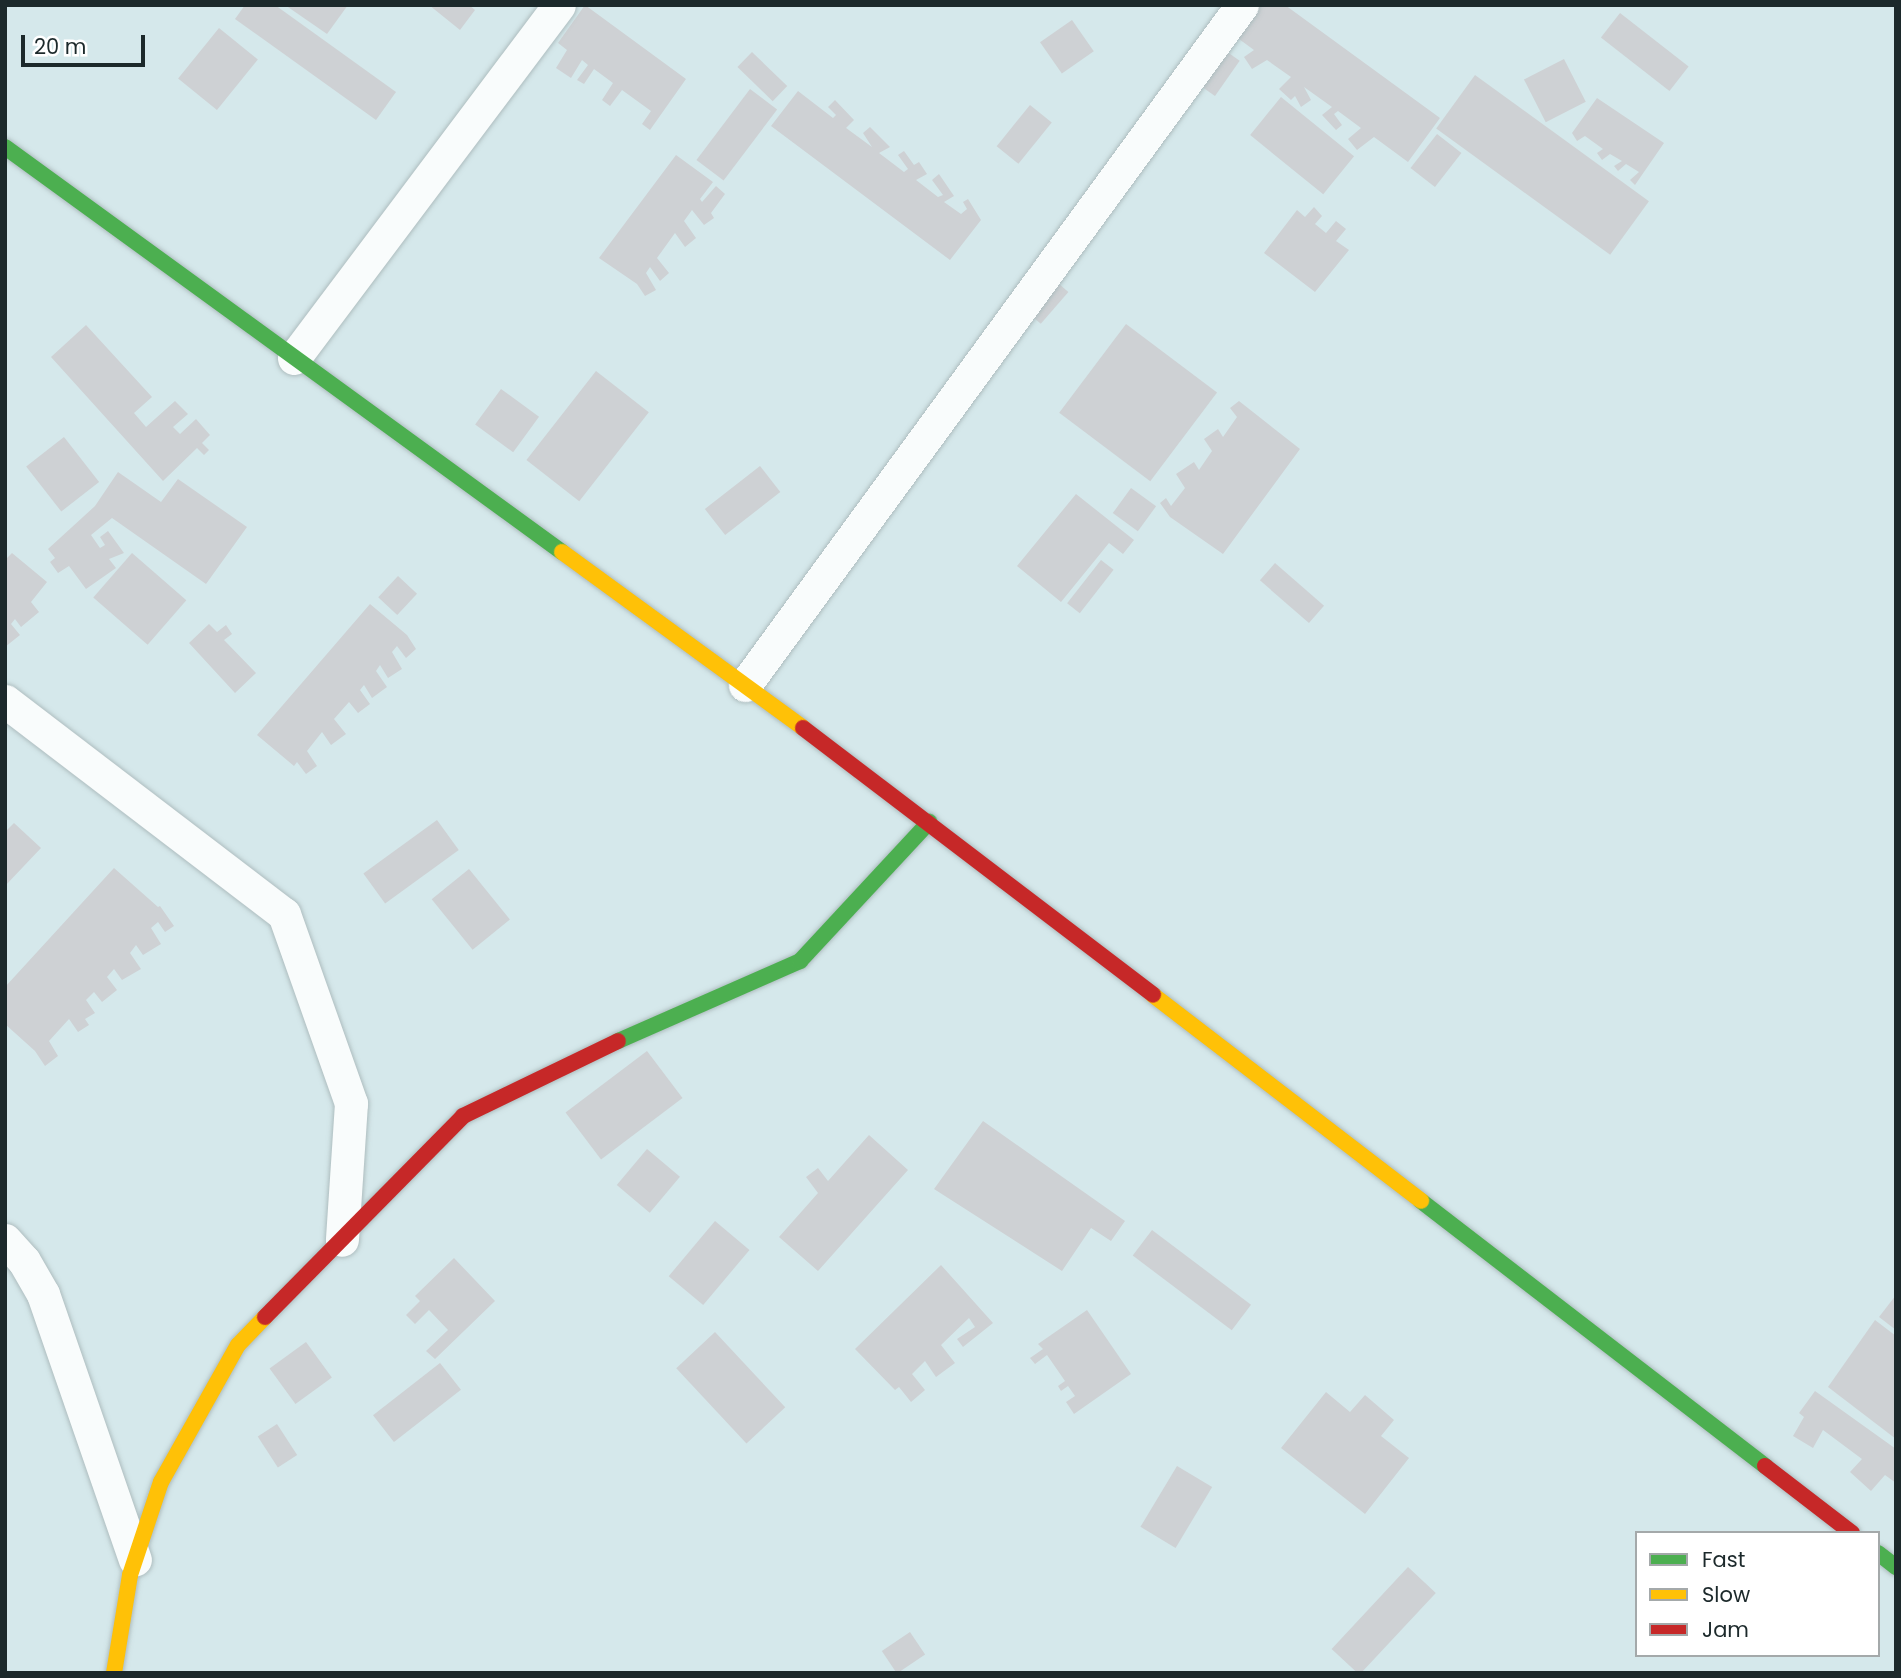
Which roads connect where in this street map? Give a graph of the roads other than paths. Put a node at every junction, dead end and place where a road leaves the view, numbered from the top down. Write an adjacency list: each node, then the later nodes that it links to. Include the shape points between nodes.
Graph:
1 (559, 5): 4 (street)
2 (1242, 5): 5 (street)
3 (5, 147): 4 (main road)
4 (294, 358): 5 (main road)
5 (745, 685): 7 (main road)
6 (5, 701): 9 (street, via 284,914 351,1103)
7 (929, 822): 9 (main road, via 800,961 673,1014 463,1116); 10 (main road)
8 (5, 1240): 12 (street, via 43,1294)
9 (342, 1240): 12 (main road, via 238,1345 160,1482)
10 (1849, 1531)
11 (1880, 1555): 13 (main road)
12 (135, 1559): 14 (main road)
13 (1896, 1567)
14 (114, 1673)

